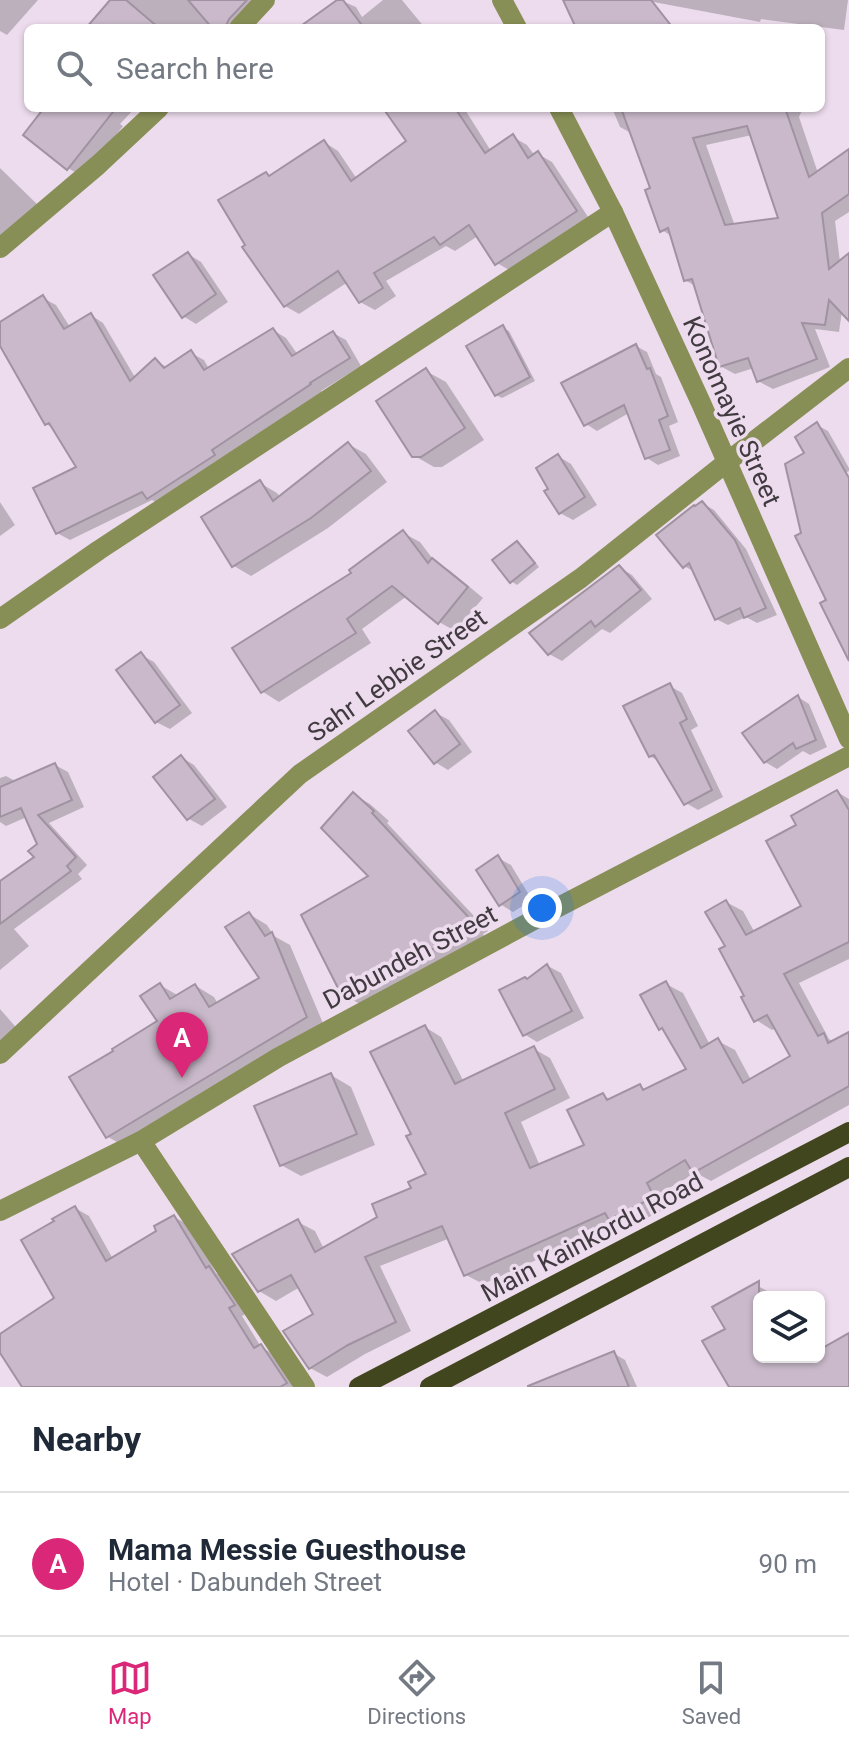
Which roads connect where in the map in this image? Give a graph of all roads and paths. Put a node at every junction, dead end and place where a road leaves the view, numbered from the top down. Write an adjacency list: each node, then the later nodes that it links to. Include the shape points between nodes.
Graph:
1 (265, 0): 3 (street)
2 (502, 0): 4 (street)
3 (243, 24)
4 (515, 24)
5 (155, 112): 8 (street)
6 (561, 112): 7 (street, Konomayie Street)
7 (613, 212): 10 (street, Konomayie Street); 11 (street)
8 (0, 248)
9 (849, 368): 10 (street, Sahr Lebbie Street)
10 (727, 462): 12 (street, Konomayie Street); 14 (street, Sahr Lebbie Street, via 581,578 300,774)
11 (0, 619)
12 (849, 739)
13 (849, 756): 16 (street, Dabundeh Street, via 307,1042)
14 (0, 1054)
15 (849, 1132): 20 (main road, Main Kainkordu Road)
16 (141, 1141): 18 (street, Dabundeh Street); 19 (street)
17 (849, 1167): 21 (main road)
18 (0, 1211)
19 (305, 1387)
20 (359, 1387)
21 (430, 1387)

